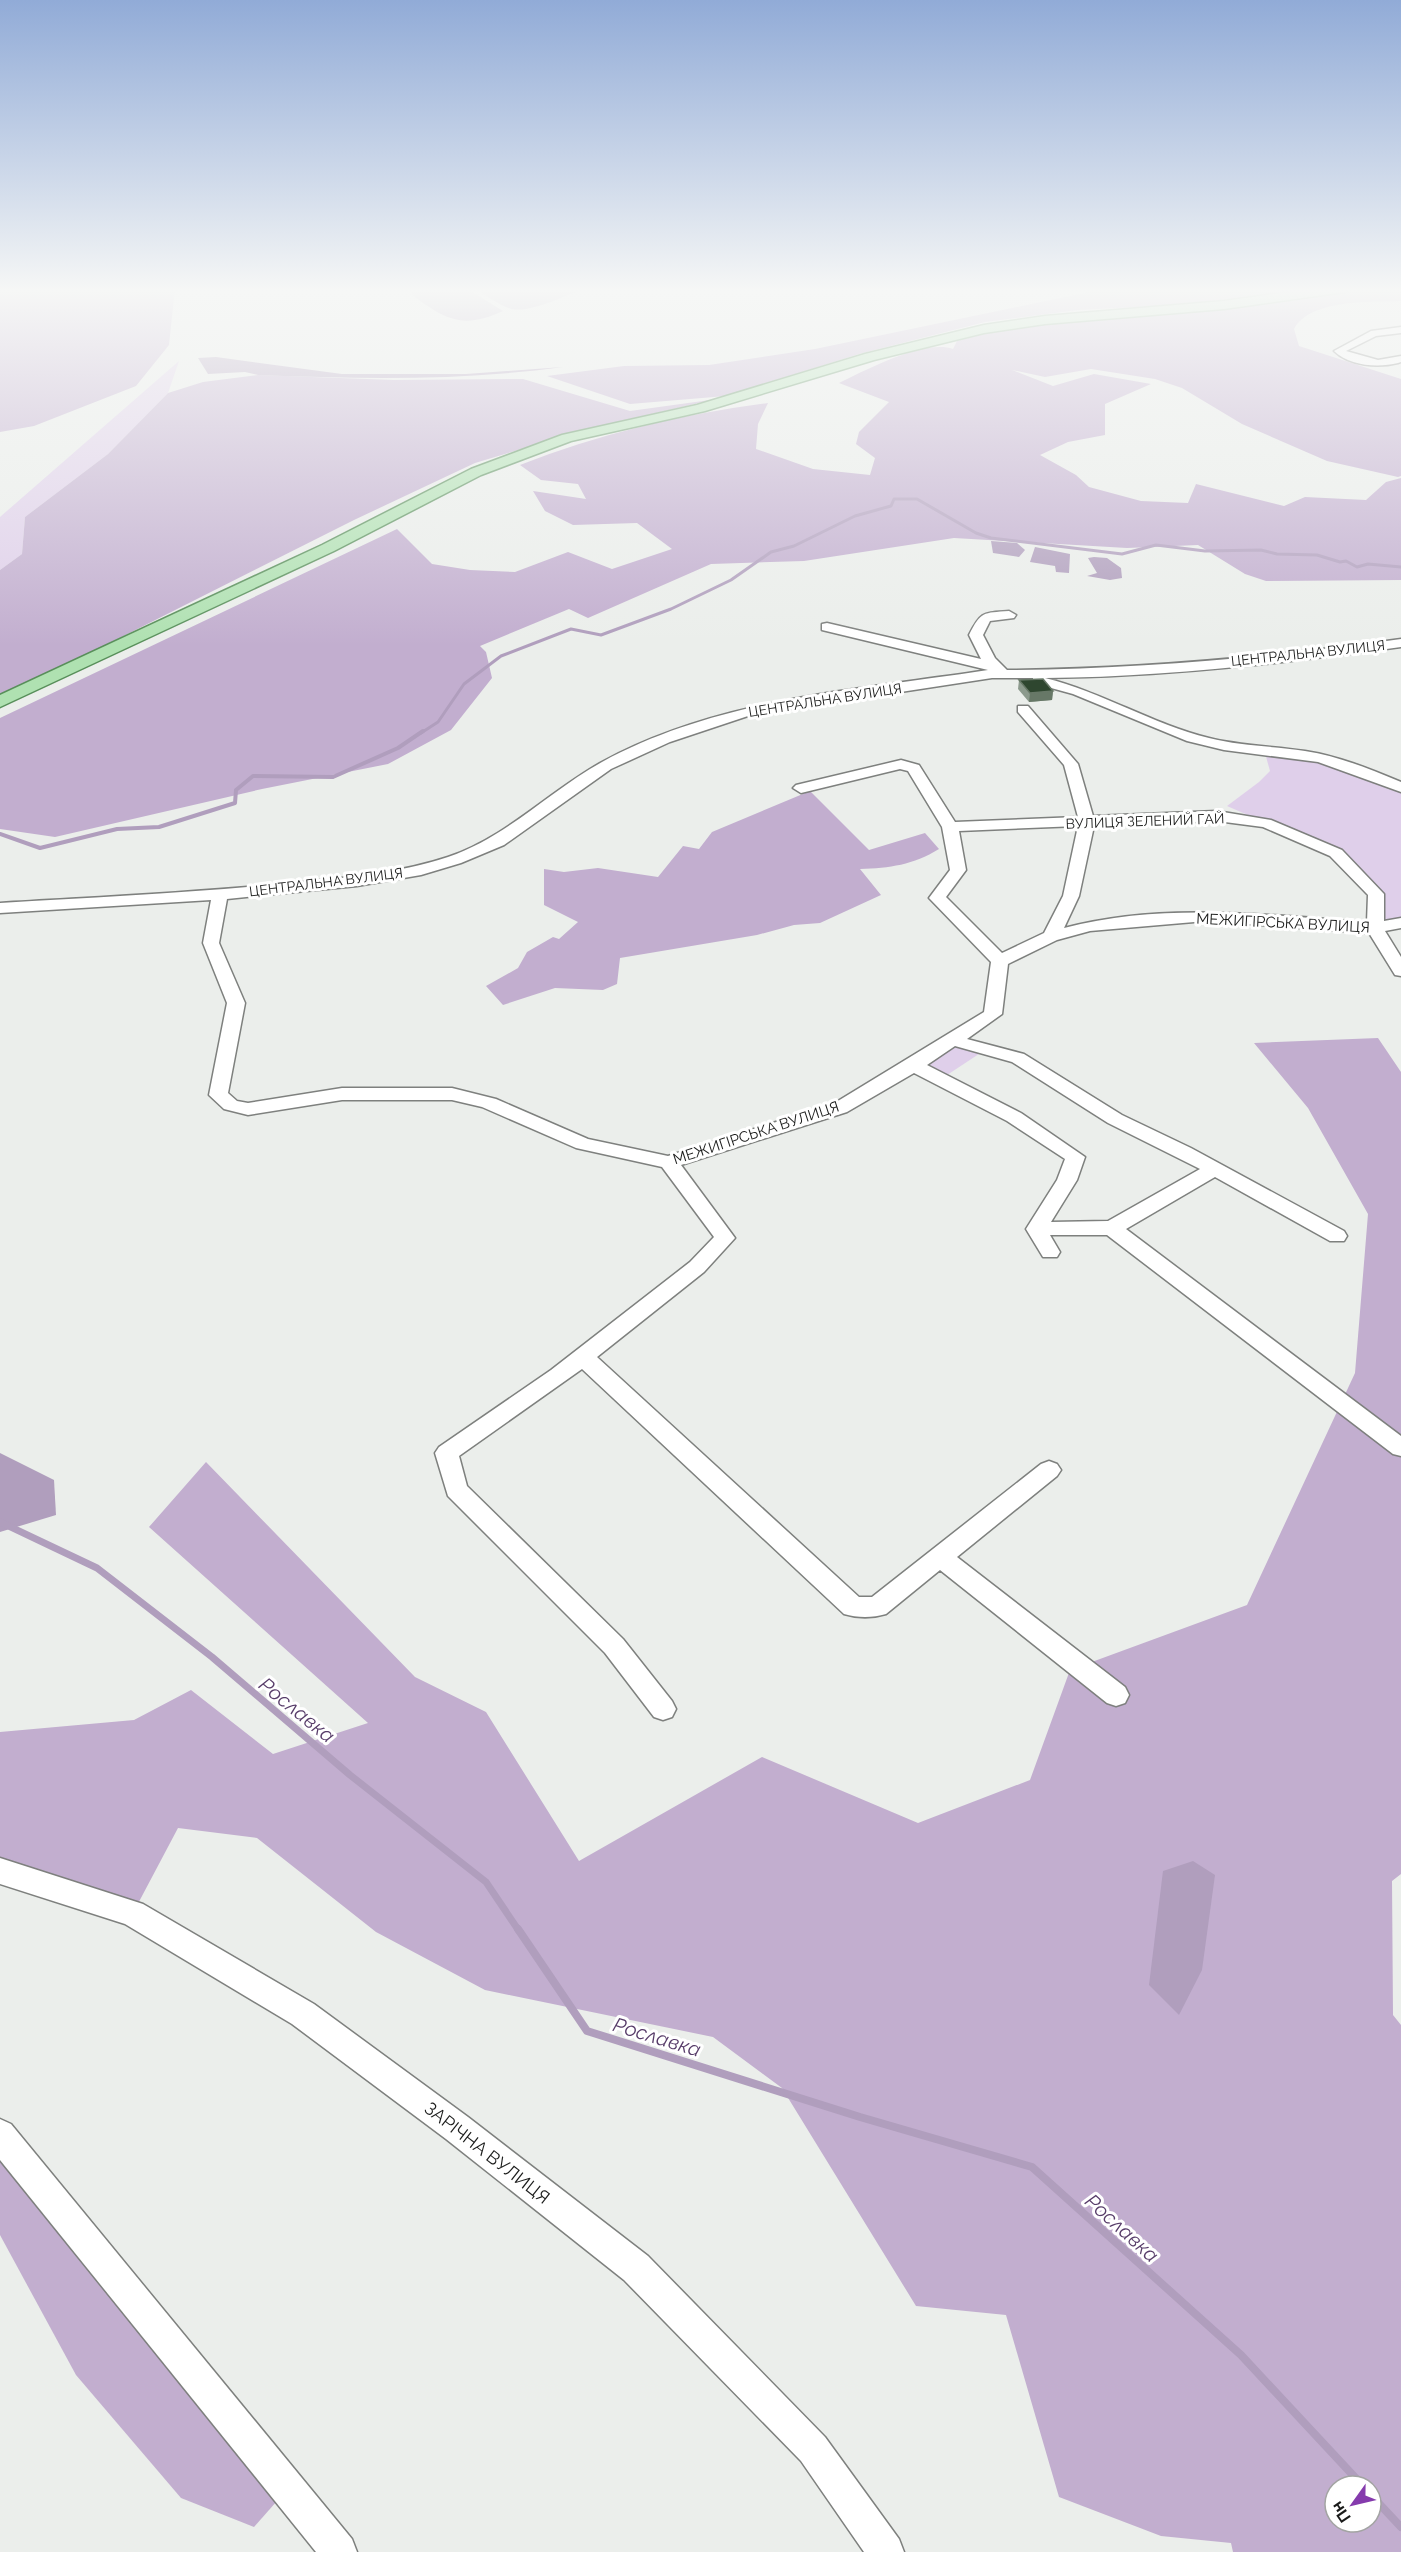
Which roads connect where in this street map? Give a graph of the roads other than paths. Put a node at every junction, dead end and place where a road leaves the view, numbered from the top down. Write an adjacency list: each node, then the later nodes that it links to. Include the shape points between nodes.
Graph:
1 (703, 407): 6 (main road, via 567,438 476,472 328,548)
2 (1009, 615): 5 (street, via 985,617 976,635 989,660)
3 (827, 627): 5 (street, via 983,663)
4 (1401, 643): 5 (street, ЦЕНТРАЛЬНА ВУЛИЦЯ, via 1100,673)
5 (1005, 674): 8 (street, via 1059,684 1202,741 1317,758); 12 (street, ЦЕНТРАЛЬНА ВУЛИЦЯ, via 749,711 665,739 606,766 498,842 455,860 357,881)
6 (0, 702)
7 (1023, 709): 10 (street, via 1071,764)
8 (1401, 787)
9 (801, 788): 11 (street, via 901,764 914,768)
10 (1087, 823): 11 (street, ВУЛИЦЯ ЗЕЛЕНИЙ ГАЙ); 15 (street, ВУЛИЦЯ ЗЕЛЕНИЙ ГАЙ, via 1217,816 1266,823 1336,853 1376,894); 16 (street, via 1071,896)
11 (950, 827): 17 (street, via 958,870 937,898)
12 (220, 895): 13 (street, ЦЕНТРАЛЬНА ВУЛИЦЯ); 21 (street, МЕЖИГІРСЬКА ВУЛИЦЯ, via 211,943 236,1003 218,1095 231,1105 248,1109 342,1094 452,1095 489,1103 583,1144)
13 (0, 908)
14 (1401, 923): 15 (street, МЕЖИГІРСЬКА ВУЛИЦЯ)
15 (1375, 928): 16 (street, МЕЖИГІРСЬКА ВУЛИЦЯ, via 1206,916 1089,926); 18 (street)
16 (1051, 936): 17 (street, МЕЖИГІРСЬКА ВУЛИЦЯ)
17 (1000, 961): 19 (street, МЕЖИГІРСЬКА ВУЛИЦЯ, via 993,1014)
18 (1401, 971)
19 (952, 1040): 20 (street, МЕЖИГІРСЬКА ВУЛИЦЯ); 22 (street, via 1018,1058 1115,1119)
20 (914, 1065): 21 (street, МЕЖИГІРСЬКА ВУЛИЦЯ, via 840,1108); 24 (street, via 1014,1117 1075,1157 1067,1180)
21 (669, 1162): 27 (street, via 725,1238 697,1267)
22 (1215, 1169): 23 (street); 25 (street)
23 (1112, 1228): 24 (street); 28 (street)
24 (1036, 1229): 26 (street)
25 (1337, 1236)
26 (1050, 1252)
27 (583, 1358): 30 (street, via 853,1607 877,1607); 32 (street, via 447,1453 456,1490 614,1646)
28 (1401, 1448)
29 (1049, 1470): 30 (street)
30 (940, 1557): 31 (street)
31 (1116, 1695)
32 (663, 1709)
33 (0, 1871): 36 (street, ЗАРІЧНА ВУЛИЦЯ, via 133,1913 303,2014 457,2128 636,2268 813,2449)
34 (0, 2136): 35 (street)
35 (339, 2552)
36 (886, 2552)

